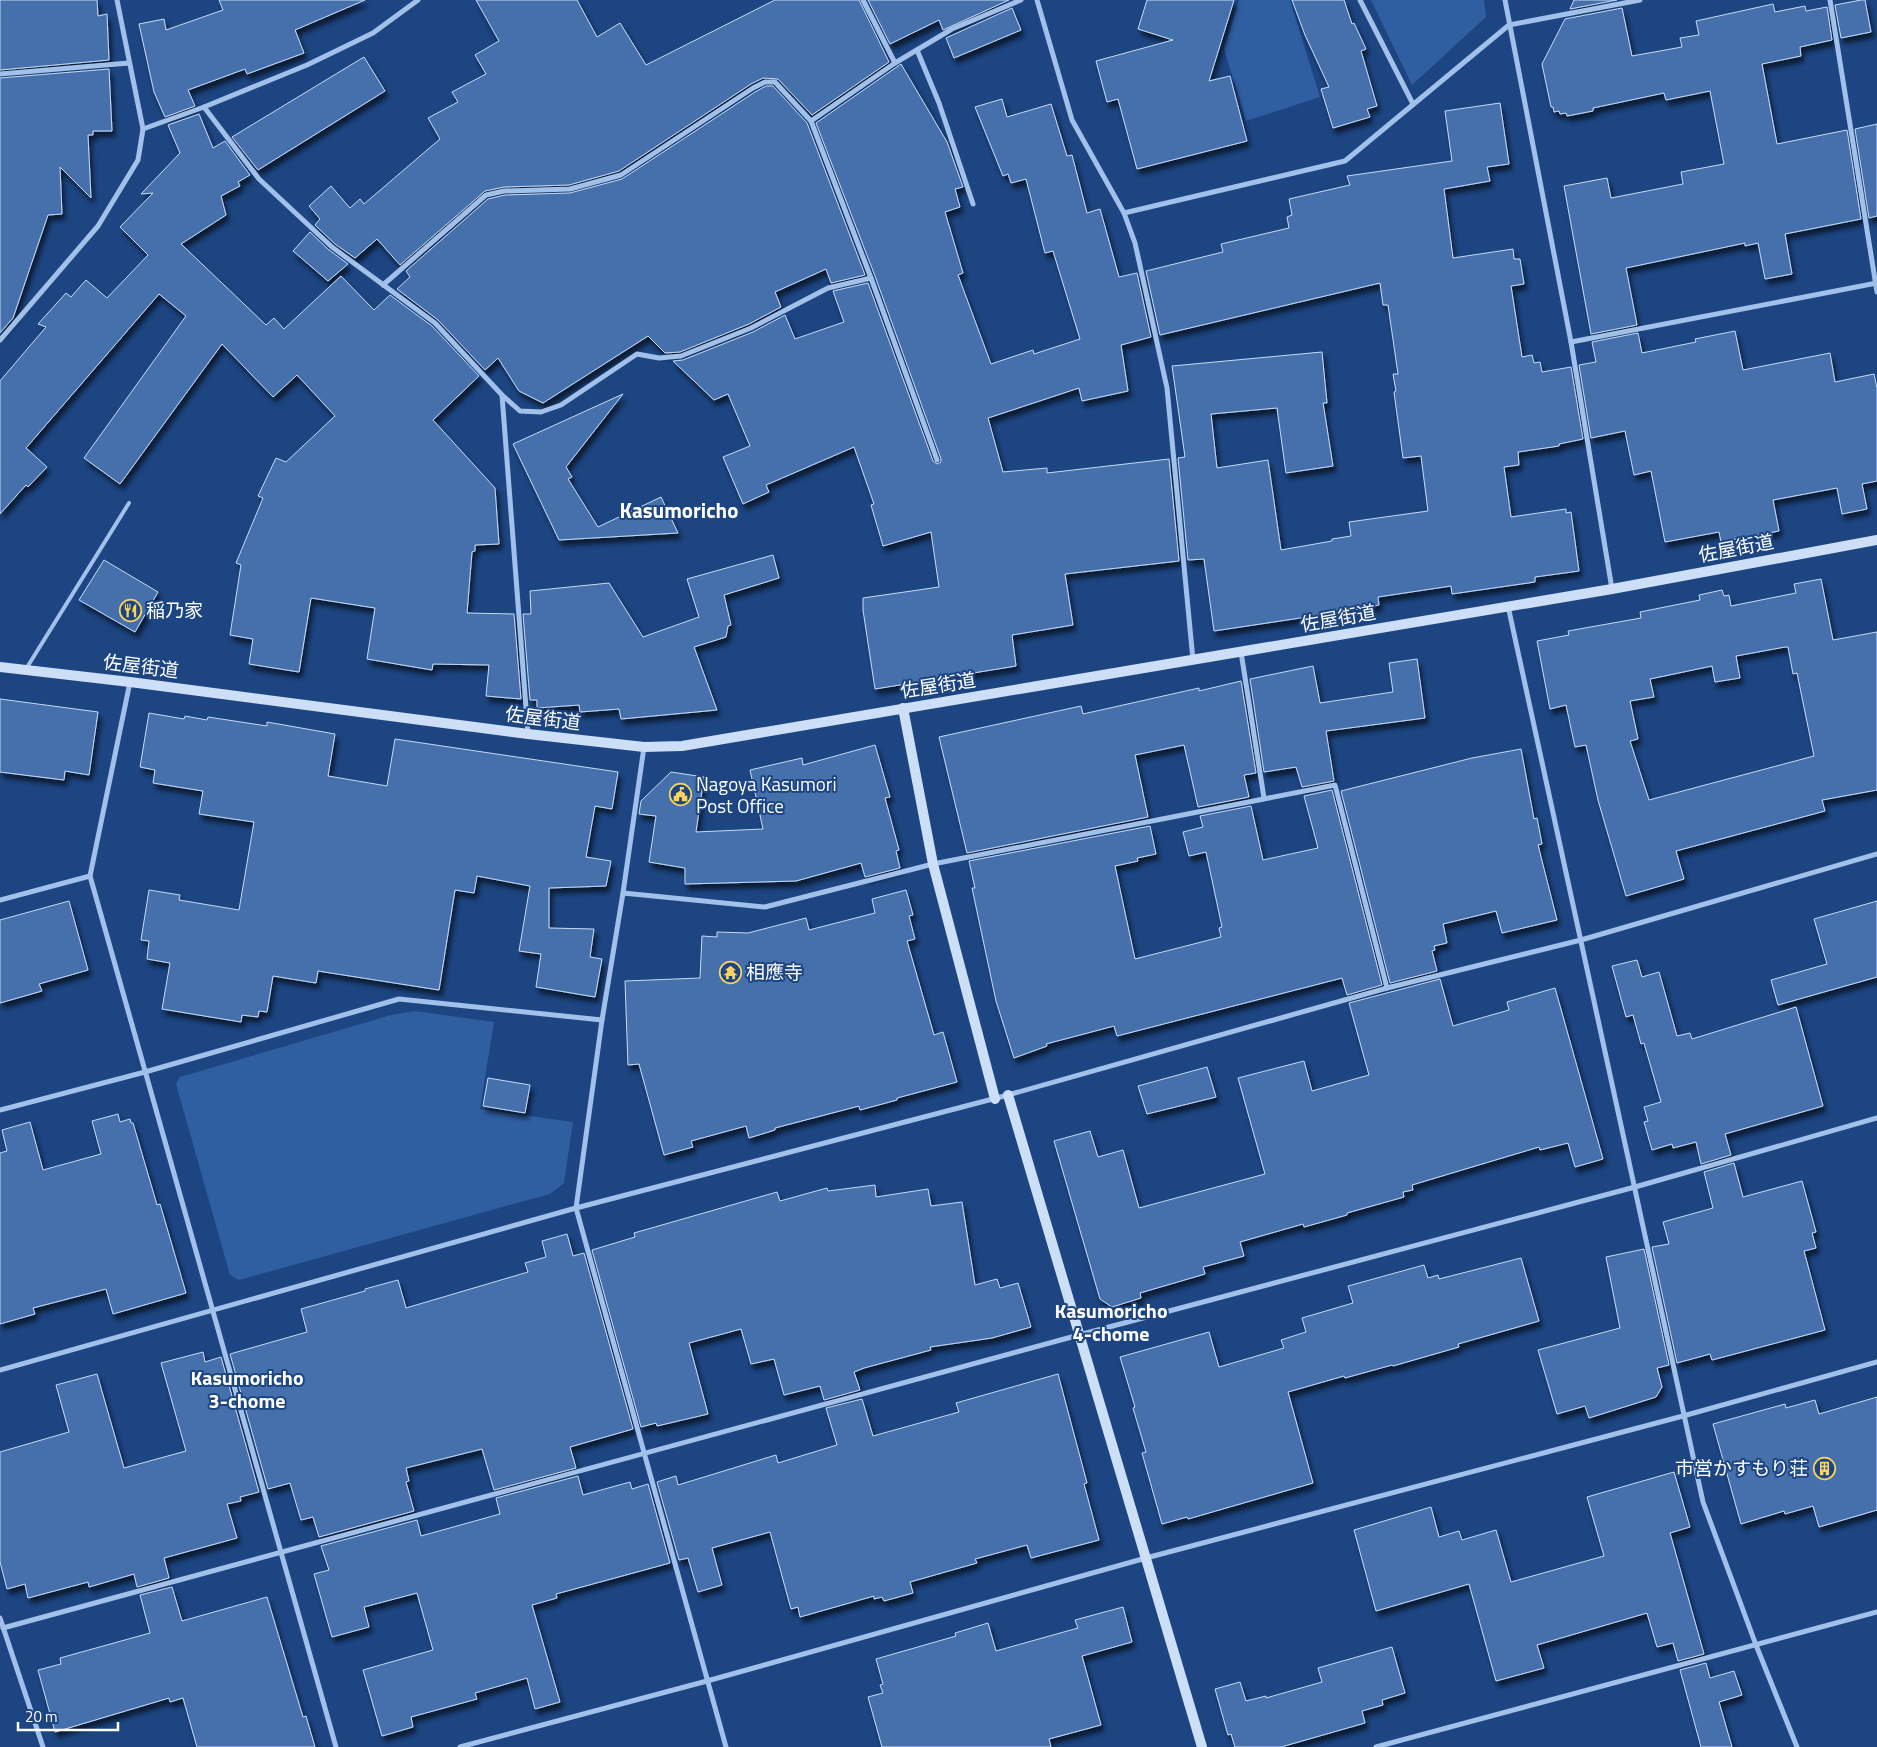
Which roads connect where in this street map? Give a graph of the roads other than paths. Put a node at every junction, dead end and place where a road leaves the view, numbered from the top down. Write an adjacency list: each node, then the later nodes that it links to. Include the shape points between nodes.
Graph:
1 (117, 0): 13 (street)
2 (418, 0): 16 (street, via 373,33 307,65)
3 (863, 0): 12 (street)
4 (1021, 0): 11 (street, via 952,29)
5 (1037, 0): 20 (street, via 1072,120)
6 (1360, 0): 15 (street)
7 (1505, 0): 10 (street)
8 (1640, 0): 10 (street)
9 (1830, 0): 23 (street)
10 (1509, 25): 15 (street); 26 (street)
11 (917, 50): 12 (street); 19 (street, via 939,103)
12 (895, 63): 17 (street)
13 (129, 64): 14 (street); 18 (street)
14 (0, 74)
15 (1414, 104): 20 (street, via 1345,161)
16 (204, 107): 18 (street); 22 (street, via 259,179 332,247)
17 (811, 121): 21 (street); 22 (street, via 775,82 765,82 621,175 570,189 504,191 486,195)
18 (143, 129): 25 (street, via 138,160 98,226)
19 (973, 204)
20 (1124, 213): 34 (street, via 1136,243 1167,388)
21 (871, 278): 27 (street, via 828,288 751,328 681,356 660,358 637,354 561,405 541,412 520,411); 28 (street)
22 (383, 284): 27 (street, via 435,323)
23 (1876, 284): 24 (street); 26 (street)
24 (1877, 292)
25 (0, 340)
26 (1571, 342): 31 (street)
27 (502, 395): 39 (street)
28 (937, 460)
29 (129, 503): 36 (lane)
30 (1877, 540): 31 (street, 佐屋街道)
31 (1612, 589): 32 (street, 佐屋街道)
32 (1508, 606): 33 (street, 佐屋街道); 47 (street)
33 (1241, 652): 34 (street, 佐屋街道); 41 (street)
34 (1193, 660): 38 (street, 佐屋街道)
35 (0, 667): 36 (street, 佐屋街道)
36 (26, 670): 37 (street, 佐屋街道)
37 (130, 682): 39 (street, 佐屋街道); 44 (street)
38 (904, 708): 40 (street, 佐屋街道, via 682,746); 43 (street)
39 (528, 734): 40 (street, 佐屋街道)
40 (644, 747): 45 (street)
41 (1264, 798): 43 (street); 48 (street, via 1335,785)
42 (1877, 854): 47 (street)
43 (933, 864): 45 (street, via 765,907); 52 (street)
44 (90, 876): 46 (street); 50 (street)
45 (624, 893): 49 (street)
46 (0, 900)
47 (1580, 940): 48 (street); 55 (street)
48 (1388, 988): 51 (street)
49 (602, 1020): 50 (street, via 399,999); 56 (street)
50 (145, 1072): 53 (street); 57 (street)
51 (1008, 1095): 52 (street); 58 (street)
52 (995, 1099): 56 (street)
53 (0, 1110)
54 (1877, 1118): 55 (street)
55 (1635, 1187): 58 (street); 61 (street)
56 (576, 1208): 57 (street); 62 (street)
57 (213, 1311): 60 (street); 63 (street)
58 (1080, 1335): 62 (street); 64 (street)
59 (1877, 1362): 61 (street)
60 (0, 1370)
61 (1683, 1416): 64 (street); 68 (street, via 1703,1502)
62 (644, 1453): 63 (street); 69 (street)
63 (281, 1553): 67 (street); 71 (street)
64 (1146, 1558): 69 (street); 74 (street)
65 (1877, 1612): 68 (street)
66 (0, 1618): 67 (street)
67 (3, 1628): 70 (street)
68 (1756, 1645): 75 (street); 76 (street)
69 (707, 1681): 72 (street); 73 (street)
70 (43, 1747)
71 (336, 1747)
72 (460, 1747)
73 (726, 1747)
74 (1202, 1747)
75 (1376, 1747)
76 (1797, 1747)

